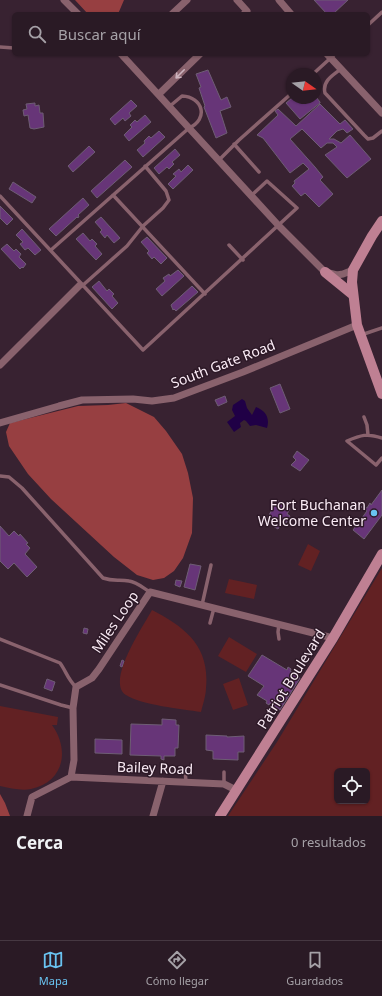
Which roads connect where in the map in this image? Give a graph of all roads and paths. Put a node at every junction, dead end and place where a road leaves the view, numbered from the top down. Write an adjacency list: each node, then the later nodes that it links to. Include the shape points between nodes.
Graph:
1 (64, 0): 5 (street)
2 (187, 0): 6 (street)
3 (237, 0): 7 (street)
4 (279, 0): 8 (street)
5 (76, 12)
6 (174, 12)
7 (244, 12)
8 (289, 12)
9 (382, 12): 10 (lane)
10 (370, 23)
11 (0, 47): 12 (lane)
12 (12, 48)
13 (126, 56): 19 (street)
14 (198, 56): 19 (street, one-way to 19)
15 (330, 56): 17 (lane)
16 (332, 56): 18 (street)
17 (319, 68)
18 (341, 69): 22 (street); 24 (lane, via 329,78 324,88 325,93 368,138)
19 (159, 94): 21 (street)
20 (286, 98): 25 (lane)
21 (170, 106): 23 (street); 23 (lane, via 182,96 190,96 197,101 202,108 201,118)
22 (382, 113)
23 (189, 128): 26 (street); 27 (lane)
24 (382, 132)
25 (234, 144): 26 (lane); 28 (lane)
26 (219, 160): 30 (street)
27 (145, 166): 29 (lane); 33 (lane, via 166,191 169,200)
28 (260, 172)
29 (113, 195): 33 (lane); 36 (lane)
30 (252, 195): 34 (street); 34 (lane, via 267,181 297,208)
31 (0, 196): 36 (lane)
32 (382, 221): 38 (street)
33 (143, 226): 40 (lane, via 127,246); 41 (lane)
34 (279, 226): 37 (lane); 39 (street)
35 (229, 244): 37 (lane)
36 (51, 250): 40 (lane)
37 (243, 260): 41 (lane)
38 (353, 270): 39 (street, via 337,275); 42 (street)
39 (324, 272): 42 (street)
40 (81, 286): 41 (lane, via 143,350); 46 (street)
41 (205, 294)
42 (352, 296): 43 (street)
43 (356, 325): 45 (street); 49 (street, South Gate Road, via 174,398 82,400)
44 (382, 328): 45 (lane)
45 (360, 336): 47 (street)
46 (0, 365)
47 (382, 394)
48 (364, 417): 50 (lane)
49 (0, 423)
50 (368, 435): 51 (lane); 52 (lane, via 347,442 376,465)
51 (382, 438)
52 (382, 458)
53 (0, 476): 56 (lane, via 9,477 22,488 103,578 111,581 129,581)
54 (382, 554): 61 (street, Patriot Boulevard)
55 (211, 564): 57 (lane)
56 (150, 592): 57 (street, Miles Loop); 65 (street, Miles Loop, via 92,678)
57 (202, 605): 58 (street, Miles Loop)
58 (214, 608): 59 (lane); 60 (street, Miles Loop)
59 (210, 623)
60 (279, 624): 61 (street, Miles Loop); 63 (lane)
61 (333, 638): 73 (street, Patriot Boulevard)
62 (0, 639): 65 (lane, via 60,663)
63 (279, 639)
64 (0, 684): 66 (lane)
65 (76, 687): 66 (street)
66 (73, 708): 69 (street, via 74,760)
67 (185, 770): 71 (lane)
68 (224, 772): 72 (lane)
69 (71, 778): 70 (street, Bailey Road); 74 (street, via 32,797)
70 (163, 781): 71 (street, Bailey Road); 75 (street)
71 (186, 782): 72 (street, Bailey Road)
72 (224, 784): 73 (street, Bailey Road)
73 (236, 790): 76 (street, Patriot Boulevard)
74 (27, 816)
75 (153, 816)
76 (220, 816)

